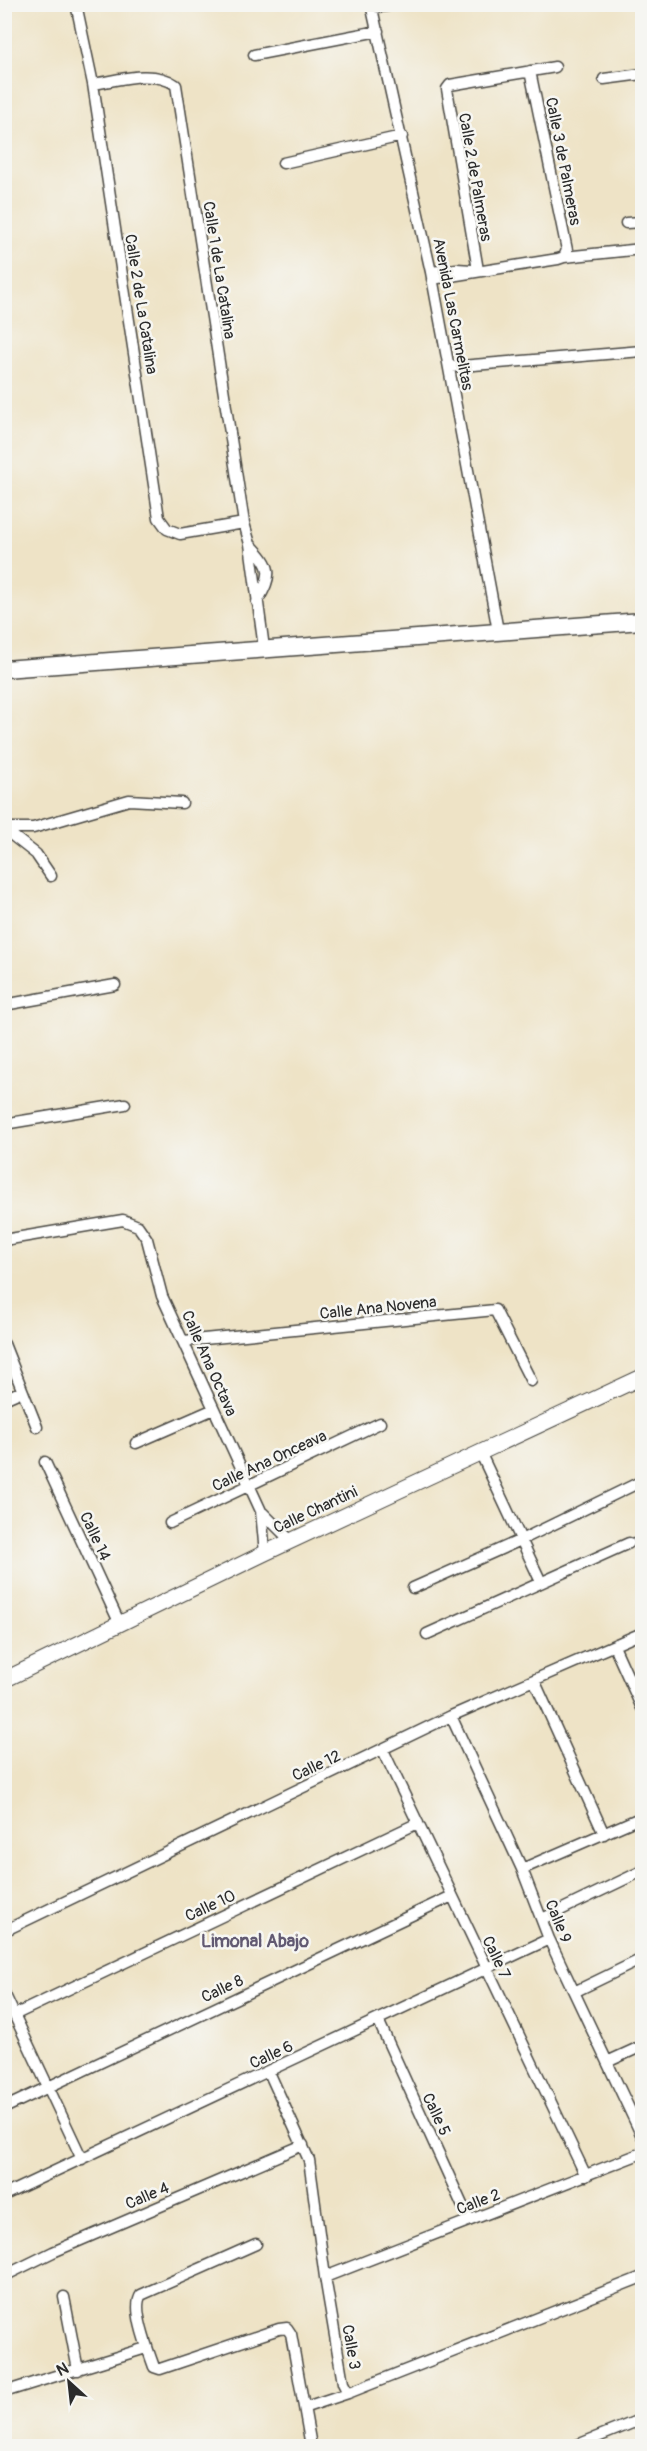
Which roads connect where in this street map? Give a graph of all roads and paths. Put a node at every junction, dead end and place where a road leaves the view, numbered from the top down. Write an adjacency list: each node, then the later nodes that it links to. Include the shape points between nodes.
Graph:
1 (75, 4): 10 (street, Calle 2 de La Catalina)
2 (400, 4): 3 (street)
3 (371, 6): 4 (street, Avenida Las Carmelitas)
4 (378, 31): 5 (street); 11 (street, Avenida Las Carmelitas)
5 (254, 54)
6 (555, 67): 7 (street)
7 (531, 71): 16 (street, Calle 3 de Palmeras, via 567,250); 17 (street, Calle 2 de Palmeras, via 450,85 447,89)
8 (642, 74): 9 (street)
9 (604, 79)
10 (93, 84): 21 (street, Calle 1 de La Catalina, via 152,77 167,78 176,85); 21 (street, Calle 2 de La Catalina, via 159,518 167,529 180,534)
11 (402, 136): 12 (street); 18 (street, Avenida Las Carmelitas)
12 (283, 163)
13 (642, 222): 14 (street)
14 (626, 223)
15 (642, 249): 16 (street)
16 (564, 257): 17 (street)
17 (478, 270): 18 (street, via 458,277)
18 (431, 276): 20 (street, Avenida Las Carmelitas)
19 (642, 351): 20 (street)
20 (449, 367): 25 (street, Avenida Las Carmelitas)
21 (244, 523): 22 (street, Calle 1 de La Catalina)
22 (250, 544): 23 (street); 23 (street, via 268,568 266,586)
23 (257, 602): 26 (street)
24 (642, 621): 25 (main road)
25 (498, 631): 26 (main road)
26 (264, 648): 27 (main road)
27 (4, 669)
28 (182, 803): 29 (street, via 129,800 33,828)
29 (4, 829): 30 (street, via 36,854)
30 (51, 876)
31 (114, 985): 32 (street)
32 (4, 1005)
33 (125, 1104): 34 (street)
34 (4, 1124)
35 (4, 1240): 36 (street, Calle Ana Octava, via 123,1220 138,1226 147,1239 162,1296)
36 (184, 1341): 39 (street, Calle Ana Novena, via 495,1310); 42 (street, Calle Ana Octava)
37 (4, 1344): 40 (street)
38 (642, 1377): 46 (street, Calle Chantini)
39 (531, 1381)
40 (22, 1390): 41 (street); 44 (street)
41 (4, 1399)
42 (214, 1409): 45 (street); 49 (street, Calle Ana Octava)
43 (380, 1423): 49 (street, Calle Ana Onceava)
44 (37, 1427)
45 (136, 1443)
46 (480, 1452): 52 (street); 53 (street, Calle Chantini)
47 (45, 1462): 58 (street, Calle 14)
48 (642, 1481): 52 (street)
49 (250, 1486): 50 (street, Calle Ana Octava); 51 (street, Calle Ana Onceava)
50 (261, 1511): 53 (street, Calle Ana Octava); 55 (street, Calle Ana Octava)
51 (170, 1523)
52 (521, 1540): 56 (street); 57 (street)
53 (291, 1541): 55 (street, Calle Chantini)
54 (628, 1544): 56 (street)
55 (265, 1553): 58 (street, Calle Chantini)
56 (541, 1582): 60 (street)
57 (413, 1588)
58 (119, 1622): 62 (street, Calle Chantini)
59 (642, 1633): 61 (street, Calle 12)
60 (427, 1634)
61 (614, 1646): 63 (street, Calle 12); 64 (street)
62 (4, 1680)
63 (534, 1680): 65 (street, Calle 12); 69 (street)
64 (642, 1708)
65 (451, 1716): 66 (street, Calle 12); 70 (street, Calle 9)
66 (383, 1750): 68 (street, Calle 7); 74 (street, Calle 12)
67 (642, 1817): 69 (street)
68 (418, 1822): 72 (street, Calle 7); 80 (street, Calle 10)
69 (604, 1834): 70 (street)
70 (522, 1869): 73 (street, Calle 9)
71 (642, 1871): 73 (street)
72 (452, 1896): 77 (street, Calle 7); 85 (street, Calle 8)
73 (542, 1919): 75 (street, Calle 9)
74 (4, 1931)
75 (549, 1939): 77 (street, Calle 6); 78 (street, Calle 9)
76 (642, 1959): 78 (street)
77 (486, 1969): 81 (street, Calle 6); 91 (street, Calle 7)
78 (574, 1992): 83 (street, Calle 9)
79 (4, 1993): 80 (street)
80 (14, 2015): 85 (street)
81 (378, 2020): 84 (street, Calle 6); 93 (street, Calle 5)
82 (642, 2046): 83 (street)
83 (608, 2062): 87 (street, Calle 9)
84 (269, 2072): 88 (street, Calle 3); 90 (street, Calle 6)
85 (48, 2087): 86 (street, Calle 8); 90 (street)
86 (4, 2108)
87 (642, 2136)
88 (303, 2145): 95 (street, Calle 4); 96 (street, Calle 3, via 312,2173)
89 (642, 2153): 91 (street, Calle 2)
90 (82, 2159): 92 (street, Calle 6)
91 (586, 2176): 93 (street, Calle 2)
92 (4, 2195)
93 (470, 2220): 96 (street, Calle 2)
94 (256, 2244): 99 (street, via 141,2295 137,2305)
95 (4, 2276)
96 (325, 2277): 102 (street, Calle 3)
97 (642, 2277): 102 (street, Calle 3)
98 (64, 2297): 100 (street)
99 (146, 2348): 100 (street); 103 (street, via 154,2367 160,2369 287,2328)
100 (78, 2370): 101 (street)
101 (4, 2392)
102 (348, 2393): 103 (street)
103 (306, 2407): 105 (street)
104 (642, 2418): 106 (street)
105 (311, 2446)
106 (575, 2446)

